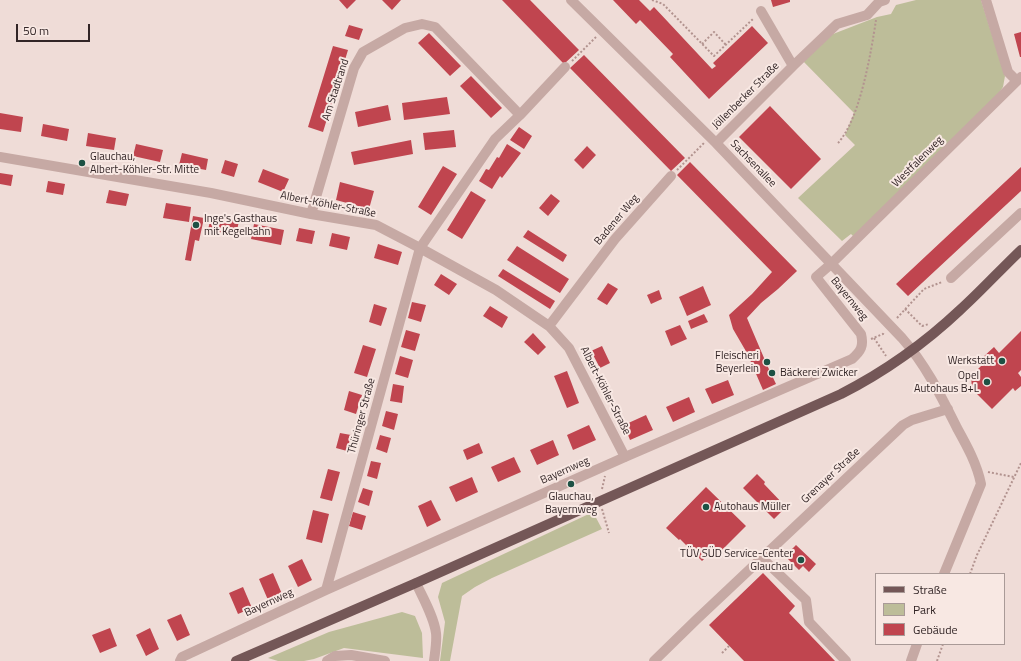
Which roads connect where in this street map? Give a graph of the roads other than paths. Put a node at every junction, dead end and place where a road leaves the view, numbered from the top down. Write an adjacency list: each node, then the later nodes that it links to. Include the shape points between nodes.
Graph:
1 (571, 0): 9 (street, Sachsenallee)
2 (986, 0): 7 (street, via 1008,72)
3 (882, 1): 5 (street, Jöllenbecker Straße, via 867,14 837,24)
4 (761, 11): 5 (street, Jöllenbecker Straße)
5 (793, 66): 9 (street, Jöllenbecker Straße)
6 (565, 67): 8 (street)
7 (1019, 79): 16 (street, Westfalenweg)
8 (520, 114): 13 (street, Am Stadtrand, via 435,27 422,24 405,28 363,52 354,68); 14 (street, via 495,139)
9 (713, 140): 16 (street, Sachsenallee)
10 (0, 157): 13 (street, Albert-Köhler-Straße, via 211,193)
11 (671, 176): 18 (street, Badener Weg, via 615,239)
12 (1021, 213): 17 (street)
13 (311, 214): 14 (street, Albert-Köhler-Straße, via 376,225)
14 (420, 248): 18 (street, Albert-Köhler-Straße, via 496,290); 25 (street, Thüringer Straße)
15 (1021, 250): 19 (main road, via 960,310)
16 (831, 264): 19 (street, Sachsenallee); 21 (street, Bayernweg, via 816,277 861,334 861,348 852,359)
17 (951, 278)
18 (550, 326): 21 (street, Albert-Köhler-Straße, via 570,348)
19 (912, 349): 20 (street); 24 (main road, via 863,383 841,394)
20 (948, 409): 22 (street, Grenayer Straße, via 903,425); 23 (street, via 978,470 980,484)
21 (626, 457): 25 (street, Bayernweg)
22 (762, 558): 33 (street, Grenayer Straße); 34 (street, via 806,600 809,622)
23 (944, 573)
24 (416, 583): 27 (main road); 32 (street, via 436,631)
25 (326, 590): 28 (street, Bayernweg, via 182,657)
26 (917, 645): 35 (street)
27 (250, 659): 29 (main road)
28 (180, 661)
29 (236, 661)
30 (327, 661): 31 (street, via 335,656 351,655)
31 (385, 661)
32 (434, 661)
33 (654, 661)
34 (846, 661)
35 (911, 661)

